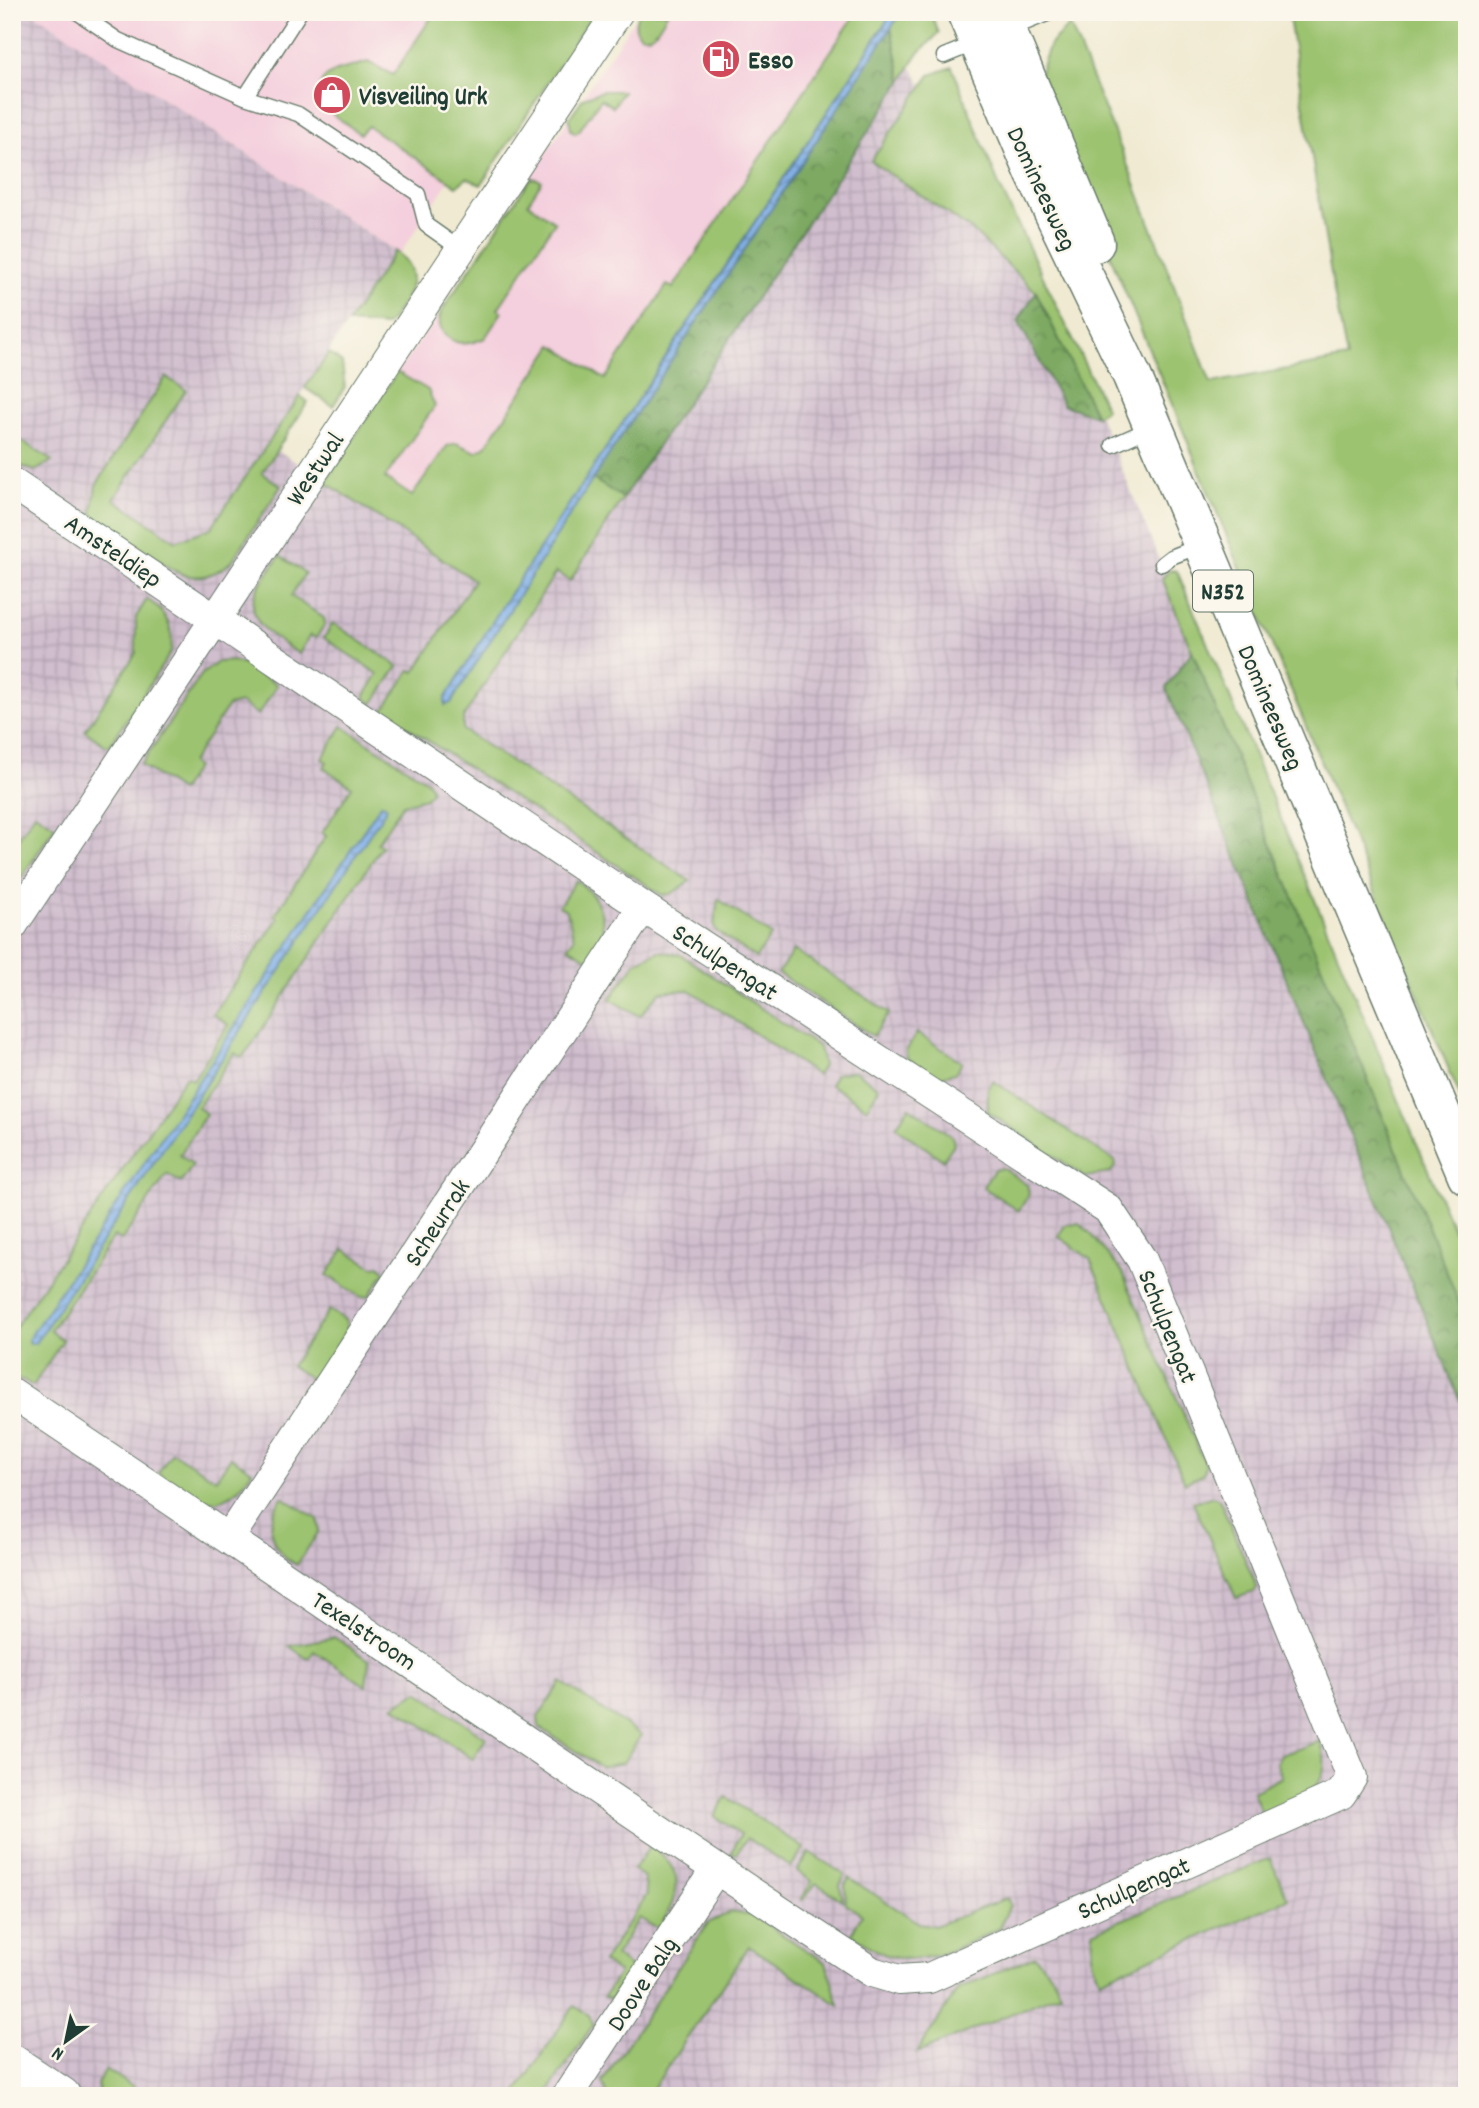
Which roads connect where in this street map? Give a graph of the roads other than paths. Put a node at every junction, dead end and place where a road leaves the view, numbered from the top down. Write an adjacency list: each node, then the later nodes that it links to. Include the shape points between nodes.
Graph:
1 (77, 12): 7 (lane, via 118,40)
2 (300, 12): 7 (lane)
3 (618, 12): 8 (street, Westwal)
4 (1052, 12): 5 (lane)
5 (989, 28): 6 (lane); 9 (main road, Domineesweg / N352, via 1035,174 1132,376)
6 (944, 56)
7 (245, 97): 8 (lane, via 298,114 418,194 426,225)
8 (460, 249): 14 (street, Westwal)
9 (1163, 424): 10 (lane); 12 (main road, Domineesweg / N352)
10 (1113, 445)
11 (12, 483): 14 (street, Amsteldiep)
12 (1212, 541): 13 (lane); 17 (main road, Domineesweg / N352); 18 (main road, Domineesweg / N352)
13 (1162, 564)
14 (215, 618): 15 (street, Schulpengat); 16 (street, Westwal)
15 (643, 907): 20 (street, Scheurrak); 21 (street, Schulpengat, via 1108,1209 1142,1260 1352,1777 1341,1794 929,1978 899,1980 872,1972)
16 (12, 926)
17 (1467, 1132)
18 (1467, 1175)
19 (12, 1393): 20 (street, Texelstroom)
20 (229, 1538): 21 (street, Texelstroom)
21 (716, 1869): 24 (street, Doove Balg)
22 (12, 2063): 23 (street)
23 (62, 2096)
24 (567, 2096)

